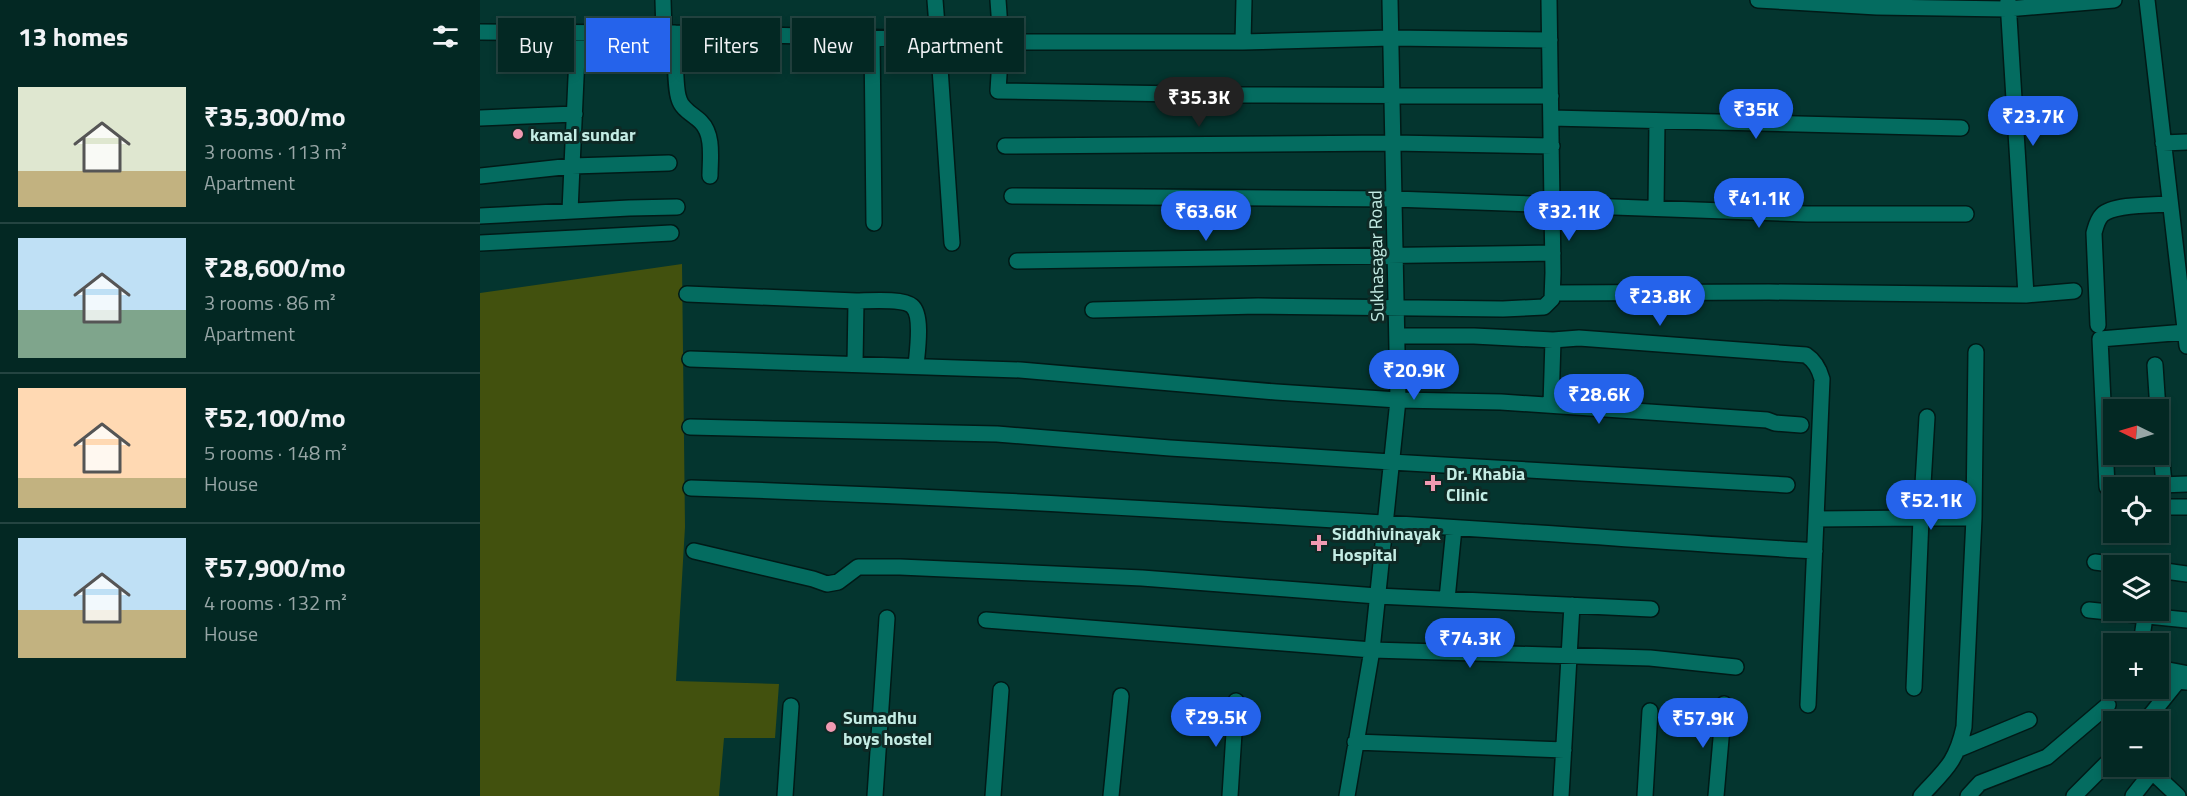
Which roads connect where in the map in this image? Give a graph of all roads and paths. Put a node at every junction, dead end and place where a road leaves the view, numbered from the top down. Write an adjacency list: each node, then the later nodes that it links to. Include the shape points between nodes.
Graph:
1 (663, 0): 13 (street)
2 (935, 0): 14 (street)
3 (998, 0): 15 (street)
4 (1244, 0): 5 (street); 24 (street)
5 (1258, 0)
6 (1390, 0): 21 (street, Sukhasagar Road)
7 (1549, 0): 22 (street)
8 (1758, 0): 9 (street)
9 (1768, 0): 12 (street, via 1877,7)
10 (2114, 0): 12 (street)
11 (2147, 0): 37 (street)
12 (2007, 5): 63 (street)
13 (667, 18)
14 (936, 18)
15 (999, 18)
16 (480, 32): 18 (street)
17 (670, 33): 20 (street); 43 (street, via 679,99 707,133)
18 (578, 34): 19 (street); 30 (street)
19 (586, 34)
20 (792, 35)
21 (1391, 38): 22 (street); 24 (street); 28 (street, Sukhasagar Road)
22 (1550, 40): 29 (street)
23 (1024, 42): 24 (street)
24 (1243, 42)
25 (872, 72): 53 (street)
26 (940, 72): 56 (street)
27 (999, 72): 28 (street, via 998,91)
28 (1392, 96): 29 (street); 36 (street, Sukhasagar Road)
29 (1551, 96): 32 (street)
30 (574, 114): 31 (street); 41 (street)
31 (480, 118)
32 (1551, 118): 33 (street); 39 (street)
33 (1657, 121): 34 (street); 49 (street)
34 (1961, 128)
35 (2187, 142): 37 (street)
36 (1393, 143): 38 (street); 39 (street); 45 (street, Sukhasagar Road)
37 (2163, 143): 47 (street)
38 (1005, 146)
39 (1552, 146): 46 (street)
40 (669, 163): 41 (street)
41 (572, 166): 42 (street); 50 (street)
42 (480, 176)
43 (710, 176)
44 (1012, 196): 45 (street)
45 (1394, 198): 46 (street); 58 (street, Sukhasagar Road)
46 (1552, 204): 49 (street); 57 (street)
47 (2169, 204): 67 (street, via 2113,209 2097,222 2094,232); 69 (street)
48 (677, 207): 50 (street)
49 (1656, 208): 51 (street, via 1807,214)
50 (570, 212): 52 (street)
51 (1966, 214)
52 (480, 216)
53 (874, 223)
54 (671, 233): 55 (street)
55 (480, 243)
56 (952, 243)
57 (1553, 254): 58 (street); 61 (street)
58 (1396, 256): 59 (street); 65 (street, Sukhasagar Road)
59 (1017, 261)
60 (2074, 291): 63 (street)
61 (1552, 293): 63 (street); 65 (street, via 1544,307 1526,309)
62 (687, 294): 64 (street)
63 (2026, 295)
64 (855, 301): 73 (street); 75 (street, via 911,305 918,324)
65 (1396, 308): 66 (street); 68 (street, Sukhasagar Road)
66 (1093, 310)
67 (2098, 325)
68 (1397, 336): 70 (street); 77 (street, Sukhasagar Road)
69 (2186, 339): 83 (street, via 2100,339)
70 (1553, 340): 78 (street); 92 (street, via 1579,338 1806,355 1819,368 1822,379)
71 (1976, 352): 91 (street)
72 (690, 359): 73 (street)
73 (855, 364): 75 (street)
74 (2155, 365): 76 (street)
75 (916, 366): 77 (street, via 1020,370)
76 (2157, 399)
77 (1398, 400): 78 (street); 82 (street, Sukhasagar Road)
78 (1551, 405): 80 (street)
79 (1927, 417): 90 (street)
80 (1801, 425)
81 (690, 427): 82 (street, via 997,434)
82 (1391, 462): 85 (street); 93 (street, Sukhasagar Road)
83 (2107, 477)
84 (2187, 484): 86 (street)
85 (1787, 485)
86 (2169, 485)
87 (691, 488): 93 (street)
88 (2169, 507): 89 (street)
89 (2187, 507)
90 (1921, 518): 91 (street); 92 (street); 116 (street)
91 (1974, 518): 128 (street, via 1964,727)
92 (1816, 519): 96 (street)
93 (1385, 523): 94 (street); 101 (street, Sukhasagar Road)
94 (1454, 528): 96 (street); 102 (street)
95 (694, 551): 101 (street, via 827,584 838,582 858,567 900,567 1142,578)
96 (1815, 551): 121 (street)
97 (2095, 562): 98 (street)
98 (2103, 563)
99 (2169, 572): 100 (street)
100 (2187, 574)
101 (1377, 596): 102 (street); 111 (street, Sukhasagar Road)
102 (1447, 599): 103 (street)
103 (1572, 605): 104 (street); 112 (street)
104 (1651, 609)
105 (2089, 610): 106 (street)
106 (2103, 611)
107 (2169, 617): 110 (street)
108 (887, 618): 135 (street)
109 (986, 620): 111 (street)
110 (2187, 620)
111 (1372, 650): 112 (street); 127 (street, Sukhasagar Road)
112 (1568, 655): 113 (street); 129 (street)
113 (1736, 667)
114 (2169, 672): 115 (street)
115 (2184, 677): 125 (street)
116 (1914, 688)
117 (1001, 690): 136 (street)
118 (1121, 696): 137 (street)
119 (1236, 701): 138 (street)
120 (1724, 704): 142 (street)
121 (1808, 705)
122 (2108, 705): 144 (street, via 2047,757 1980,783)
123 (791, 706): 134 (street)
124 (1650, 711): 141 (street)
125 (2155, 711)
126 (2029, 720): 128 (street)
127 (1355, 742): 129 (street); 139 (street, Sukhasagar Road)
128 (1959, 749): 143 (street)
129 (1564, 750): 140 (street)
130 (2103, 768): 133 (street)
131 (2144, 777): 145 (street)
132 (2158, 777): 146 (street)
133 (2079, 794)
134 (785, 796)
135 (875, 796)
136 (993, 796)
137 (1111, 796)
138 (1230, 796)
139 (1347, 796)
140 (1561, 796)
141 (1645, 796)
142 (1716, 796)
143 (1921, 796)
144 (1968, 796)
145 (2133, 796)
146 (2178, 796)

